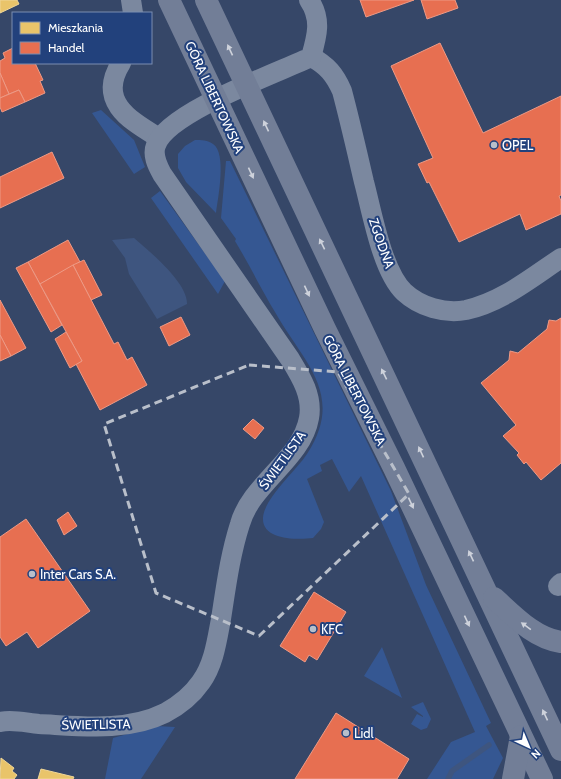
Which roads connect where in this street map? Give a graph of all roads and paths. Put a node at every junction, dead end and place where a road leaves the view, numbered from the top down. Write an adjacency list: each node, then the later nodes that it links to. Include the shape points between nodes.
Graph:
1 (131, 0): 5 (street)
2 (169, 0): 9 (highway, GÓRA LIBERTOWSKA)
3 (206, 0): 8 (highway, one-way to 3)
4 (308, 0): 6 (street, via 317,14 318,25)
5 (133, 12)
6 (311, 57): 8 (street); 11 (street, ZGODNA, via 333,73 342,91 378,238 390,270 403,291 422,305 444,311 465,310 506,295)
7 (121, 64): 10 (street, via 112,82 120,110)
8 (247, 86): 9 (street); 12 (highway, one-way to 8)
9 (216, 100): 10 (street, via 173,124); 15 (highway, GÓRA LIBERTOWSKA, one-way to 15)
10 (159, 138): 14 (street, ŚWIETLISTA, via 154,152 162,174 290,359 306,390 309,418 300,440 254,499 240,522 216,646 201,682 190,695 165,713 132,724 98,726)
11 (561, 258)
12 (487, 592): 13 (highway, one-way to 12, via 539,634 523,624); 16 (highway, one-way to 12)
13 (561, 642)
14 (0, 722)
15 (521, 736): 17 (highway); 18 (highway, GÓRA LIBERTOWSKA)
16 (561, 750)
17 (513, 779)
18 (542, 779)

